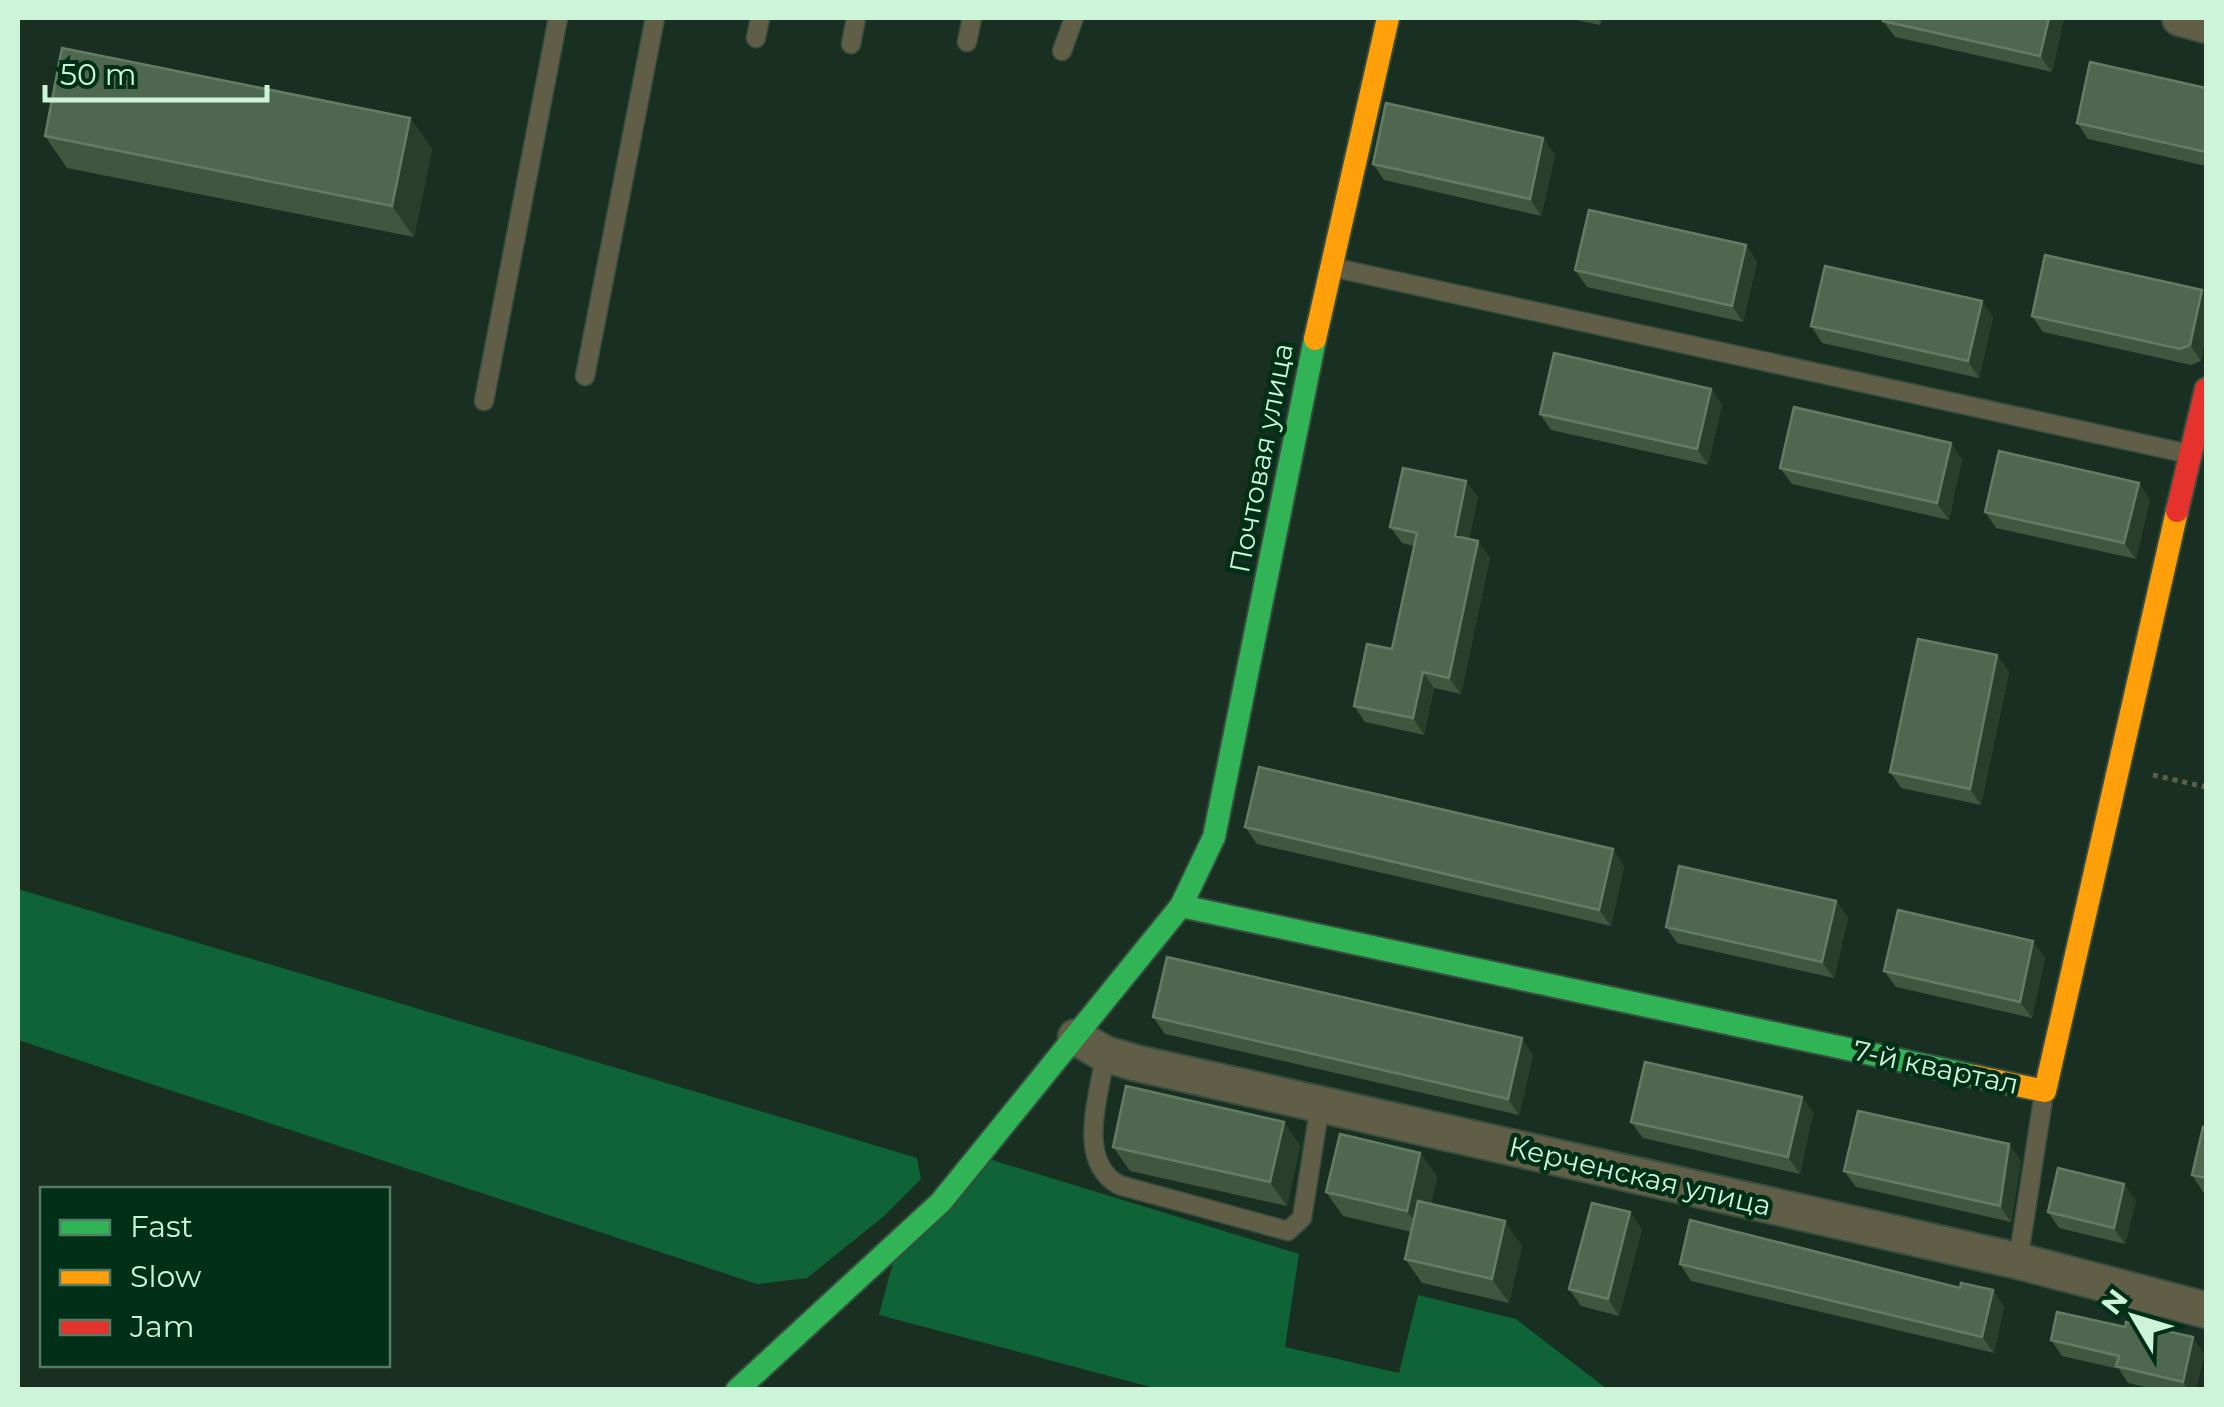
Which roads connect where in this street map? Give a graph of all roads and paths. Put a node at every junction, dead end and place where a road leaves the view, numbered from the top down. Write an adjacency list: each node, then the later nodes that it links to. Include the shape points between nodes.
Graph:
1 (558, 18): 17 (lane)
2 (655, 18): 15 (lane)
3 (760, 18): 10 (lane)
4 (856, 18): 12 (lane)
5 (972, 18): 11 (lane)
6 (1074, 18): 13 (lane)
7 (1388, 18): 14 (street, Почтовая улица)
8 (2180, 18): 9 (street)
9 (2206, 25)
10 (756, 38)
11 (966, 42)
12 (851, 44)
13 (1062, 51)
14 (1330, 267): 18 (lane); 21 (street, Почтовая улица, via 1214,838)
15 (585, 376)
16 (2206, 388): 18 (street, 7-й квартал)
17 (484, 401)
18 (2191, 454): 19 (street, 7-й квартал)
19 (2116, 766): 20 (path); 23 (street, 7-й квартал)
20 (2206, 786)
21 (1180, 906): 22 (street, Почтовая улица); 23 (street, 7-й квартал)
22 (1091, 1045): 24 (street, Керченская улица); 24 (lane, via 1092,1154 1103,1176 1288,1231 1302,1218); 27 (street, Почтовая улица, via 941,1202)
23 (2044, 1090): 25 (lane)
24 (1320, 1104): 25 (street, Керченская улица)
25 (2018, 1260): 26 (street, Керченская улица)
26 (2206, 1310)
27 (737, 1390)

